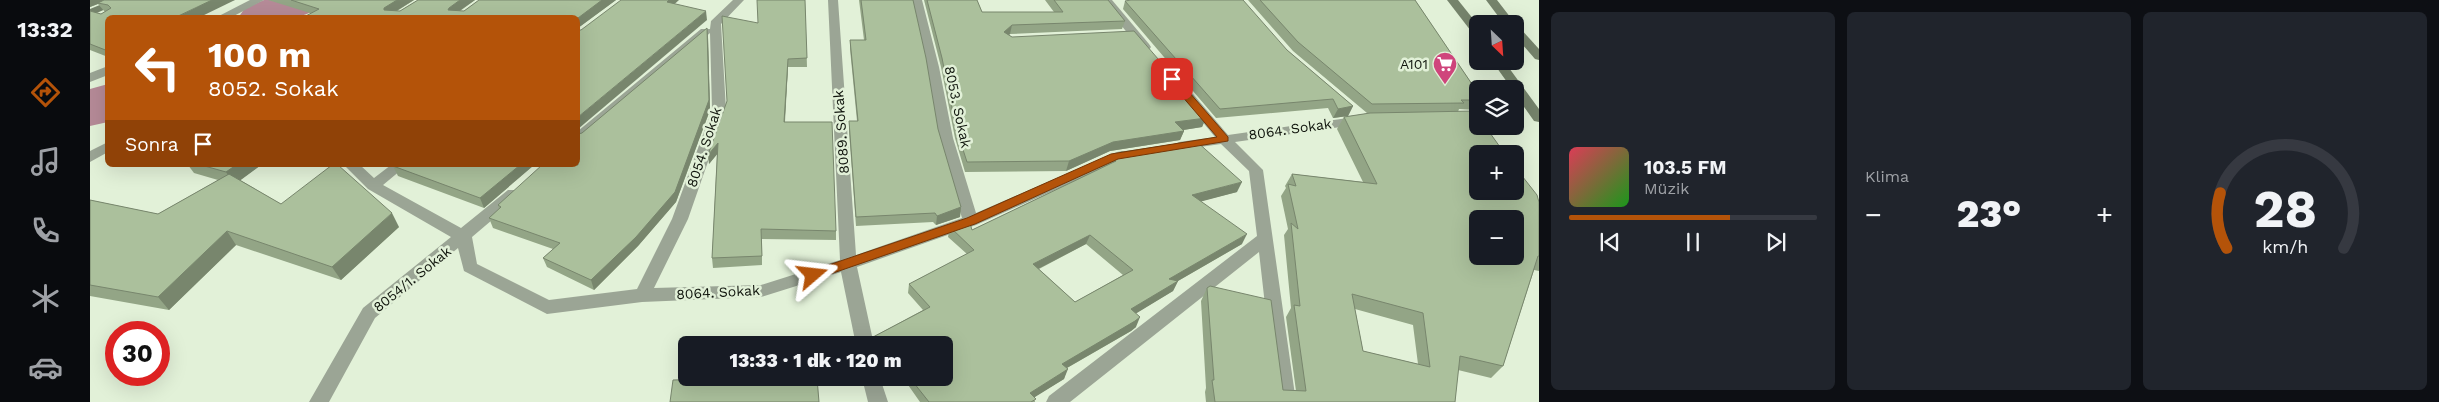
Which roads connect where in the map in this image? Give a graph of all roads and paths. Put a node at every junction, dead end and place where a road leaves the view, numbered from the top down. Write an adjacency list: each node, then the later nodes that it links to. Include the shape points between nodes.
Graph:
1 (121, 0): 10 (street)
2 (259, 0): 11 (street)
3 (739, 0): 15 (street)
4 (833, 0): 42 (street, 8089. Sokak)
5 (917, 0): 39 (street, 8053. Sokak, via 946,138)
6 (1452, 0): 14 (street)
7 (1490, 0): 12 (street)
8 (1108, 3): 9 (street); 17 (street)
9 (1128, 4)
10 (90, 14): 13 (street)
11 (226, 15)
12 (1502, 15)
13 (105, 17)
14 (1469, 22)
15 (715, 23): 29 (street); 43 (street, 8054. Sokak, via 719,110 680,219)
16 (1117, 34): 17 (street)
17 (1134, 34): 19 (street)
18 (1524, 39): 20 (street)
19 (1153, 56)
20 (1539, 56)
21 (1504, 70): 26 (street)
22 (105, 71): 23 (street)
23 (90, 78)
24 (1179, 86): 30 (street)
25 (1348, 106): 27 (street)
26 (1539, 118)
27 (1363, 119): 28 (street, 8064. Sokak); 30 (street, 8064. Sokak)
28 (1382, 119)
29 (580, 136)
30 (1224, 139): 32 (street, 8064. Sokak); 41 (street, via 1256,170)
31 (105, 148): 34 (street)
32 (1160, 149)
33 (1133, 153): 39 (street, 8064. Sokak, via 1115,156)
34 (90, 157)
35 (352, 167): 38 (street)
36 (397, 167): 38 (street)
37 (524, 185): 40 (street, 8054/1. Sokak)
38 (373, 186): 40 (street)
39 (971, 221): 42 (street, 8064. Sokak)
40 (464, 237): 43 (street, 8064. Sokak, via 470,267 547,306); 46 (street, 8054/1. Sokak, via 369,313)
41 (1264, 239): 48 (street); 49 (street)
42 (848, 264): 43 (street, 8064. Sokak, via 760,292); 44 (street, 8089. Sokak)
43 (642, 295)
44 (863, 336)
45 (874, 386): 47 (street)
46 (319, 402)
47 (878, 402)
48 (1056, 402)
49 (1286, 402)

